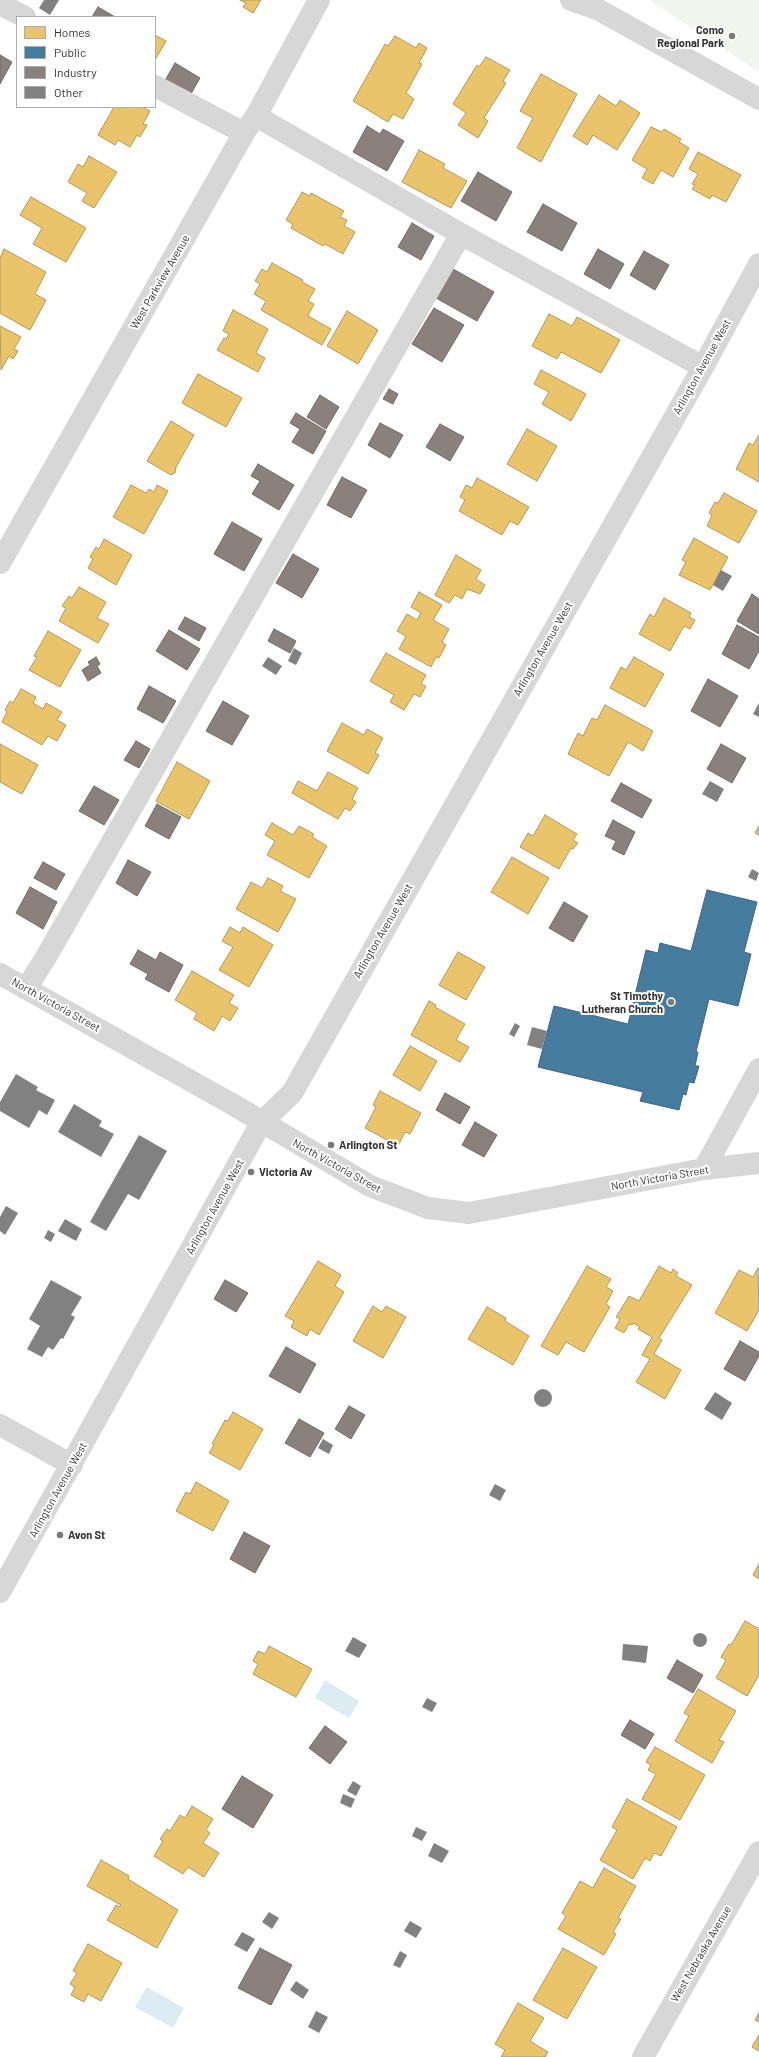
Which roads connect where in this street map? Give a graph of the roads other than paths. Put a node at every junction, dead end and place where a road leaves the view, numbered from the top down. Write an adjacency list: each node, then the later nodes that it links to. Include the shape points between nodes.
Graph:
1 (320, 0): 7 (street, West Parkview Avenue)
2 (571, 0): 6 (street, via 599,10)
3 (0, 4): 4 (street)
4 (23, 16)
5 (156, 87): 8 (street)
6 (759, 100)
7 (256, 116): 8 (street, West Parkview Avenue); 9 (street)
8 (244, 134): 12 (street, West Parkview Avenue)
9 (461, 234): 11 (street); 14 (street)
10 (759, 264): 11 (street, Arlington Avenue West)
11 (703, 367): 16 (street, Arlington Avenue West, via 292,1092)
12 (0, 563)
13 (0, 974): 14 (street, North Victoria Street)
14 (26, 988): 16 (street, North Victoria Street)
15 (759, 1069): 18 (street)
16 (262, 1123): 18 (street, North Victoria Street, via 370,1186 428,1208 469,1214); 20 (street, Arlington Avenue West)
17 (759, 1163): 18 (street, North Victoria Street)
18 (704, 1169)
19 (0, 1425): 20 (street)
20 (72, 1465): 21 (street, Arlington Avenue West)
21 (0, 1592)
22 (759, 1852): 23 (street, West Nebraska Avenue)
23 (643, 2057)

